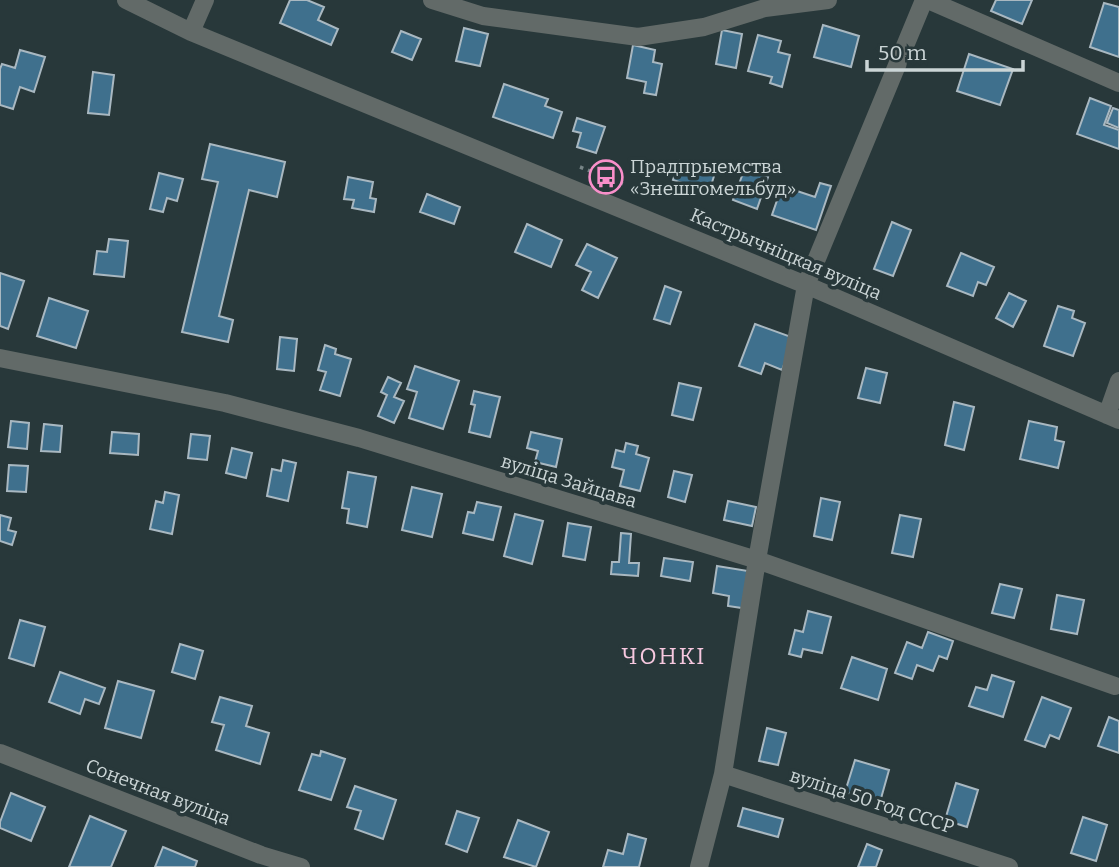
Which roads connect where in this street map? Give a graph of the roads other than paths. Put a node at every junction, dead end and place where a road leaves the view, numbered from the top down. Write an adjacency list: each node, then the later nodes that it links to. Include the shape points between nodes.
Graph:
1 (126, 0): 6 (street, Кастрычніцкая вуліца)
2 (205, 0): 6 (street)
3 (432, 0): 4 (street, via 483,16 638,37 704,27 765,8)
4 (828, 0)
5 (926, 0): 7 (street); 8 (street)
6 (191, 32): 8 (street, Кастрычніцкая вуліца)
7 (1119, 83)
8 (806, 285): 11 (street, Кастрычніцкая вуліца); 12 (street)
9 (0, 358): 12 (street, вуліца Зайцава, via 225,403)
10 (1119, 381): 11 (street)
11 (1113, 418)
12 (757, 560): 13 (street, вуліца Зайцава); 15 (street)
13 (1115, 686)
14 (0, 753): 16 (street, Сонечная вуліца)
15 (723, 774): 17 (street); 18 (street, вуліца 50 год СССР)
16 (301, 867)
17 (699, 867)
18 (1009, 867)

